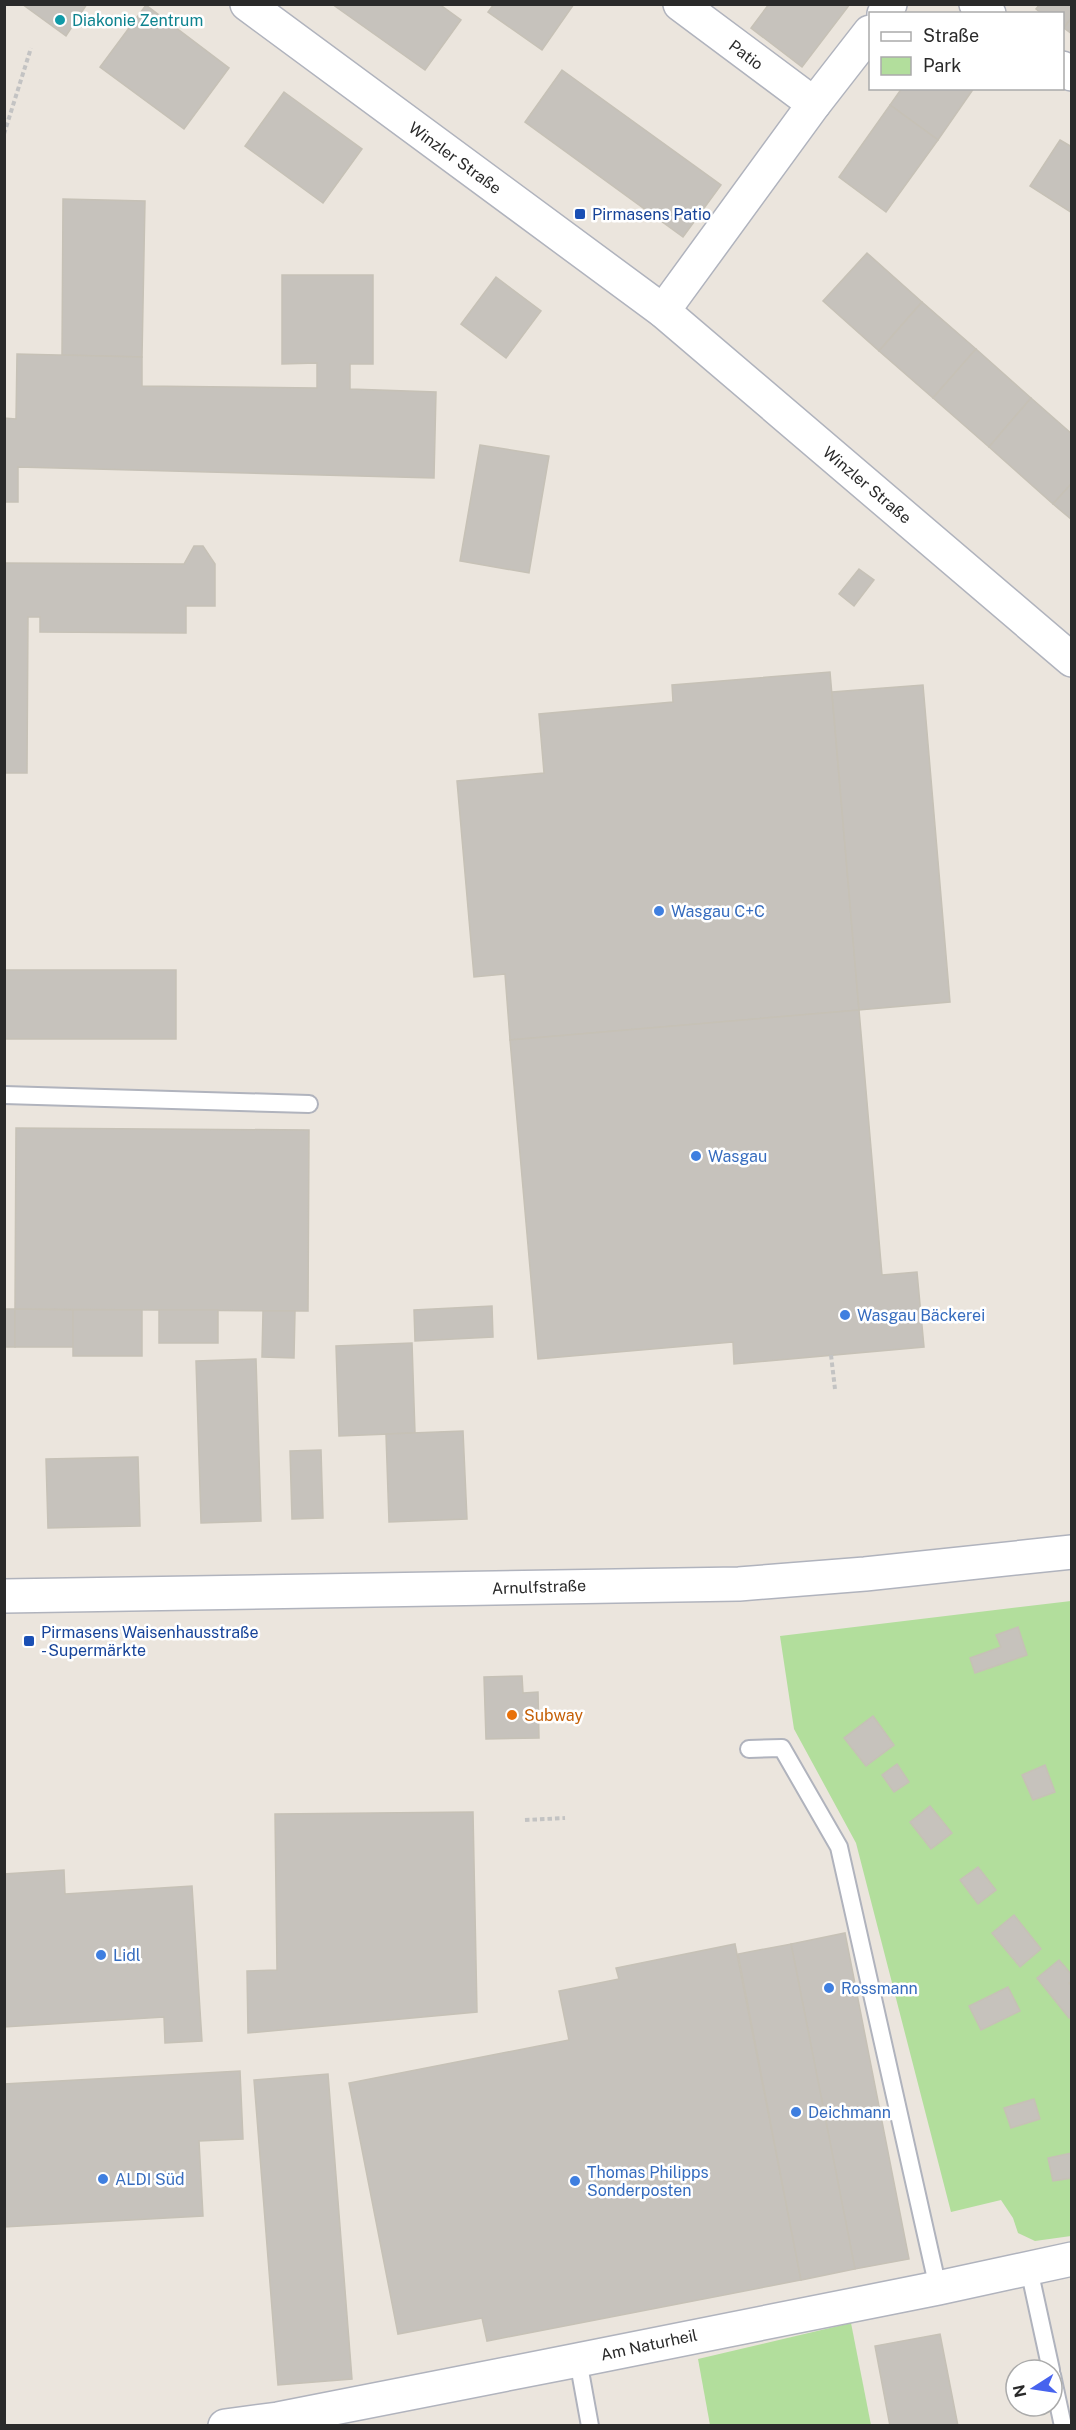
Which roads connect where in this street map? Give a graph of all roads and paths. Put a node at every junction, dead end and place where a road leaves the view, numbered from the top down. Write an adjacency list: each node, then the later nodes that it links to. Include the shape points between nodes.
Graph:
1 (247, 4): 7 (street, Winzler Straße)
2 (680, 4): 5 (street, Patio)
3 (869, 33): 5 (street)
4 (31, 48): 6 (path)
5 (814, 104): 7 (street)
6 (4, 134)
7 (663, 311): 8 (street, Winzler Straße)
8 (1071, 660)
9 (4, 1095): 10 (lane)
10 (309, 1104)
11 (831, 1355): 12 (path)
12 (835, 1389)
13 (1071, 1552): 14 (street, Arnulfstraße, via 739,1584)
14 (4, 1596)
15 (749, 1749): 20 (lane, via 782,1748 839,1847)
16 (565, 1818): 17 (path)
17 (525, 1820)
18 (1071, 2259): 19 (street, Am Naturheil)
19 (1029, 2269): 20 (street, Am Naturheil); 21 (lane)
20 (938, 2288): 22 (street, Am Naturheil)
21 (1048, 2358)
22 (578, 2360): 23 (street, Am Naturheil); 24 (lane)
23 (225, 2426)
24 (590, 2426)

